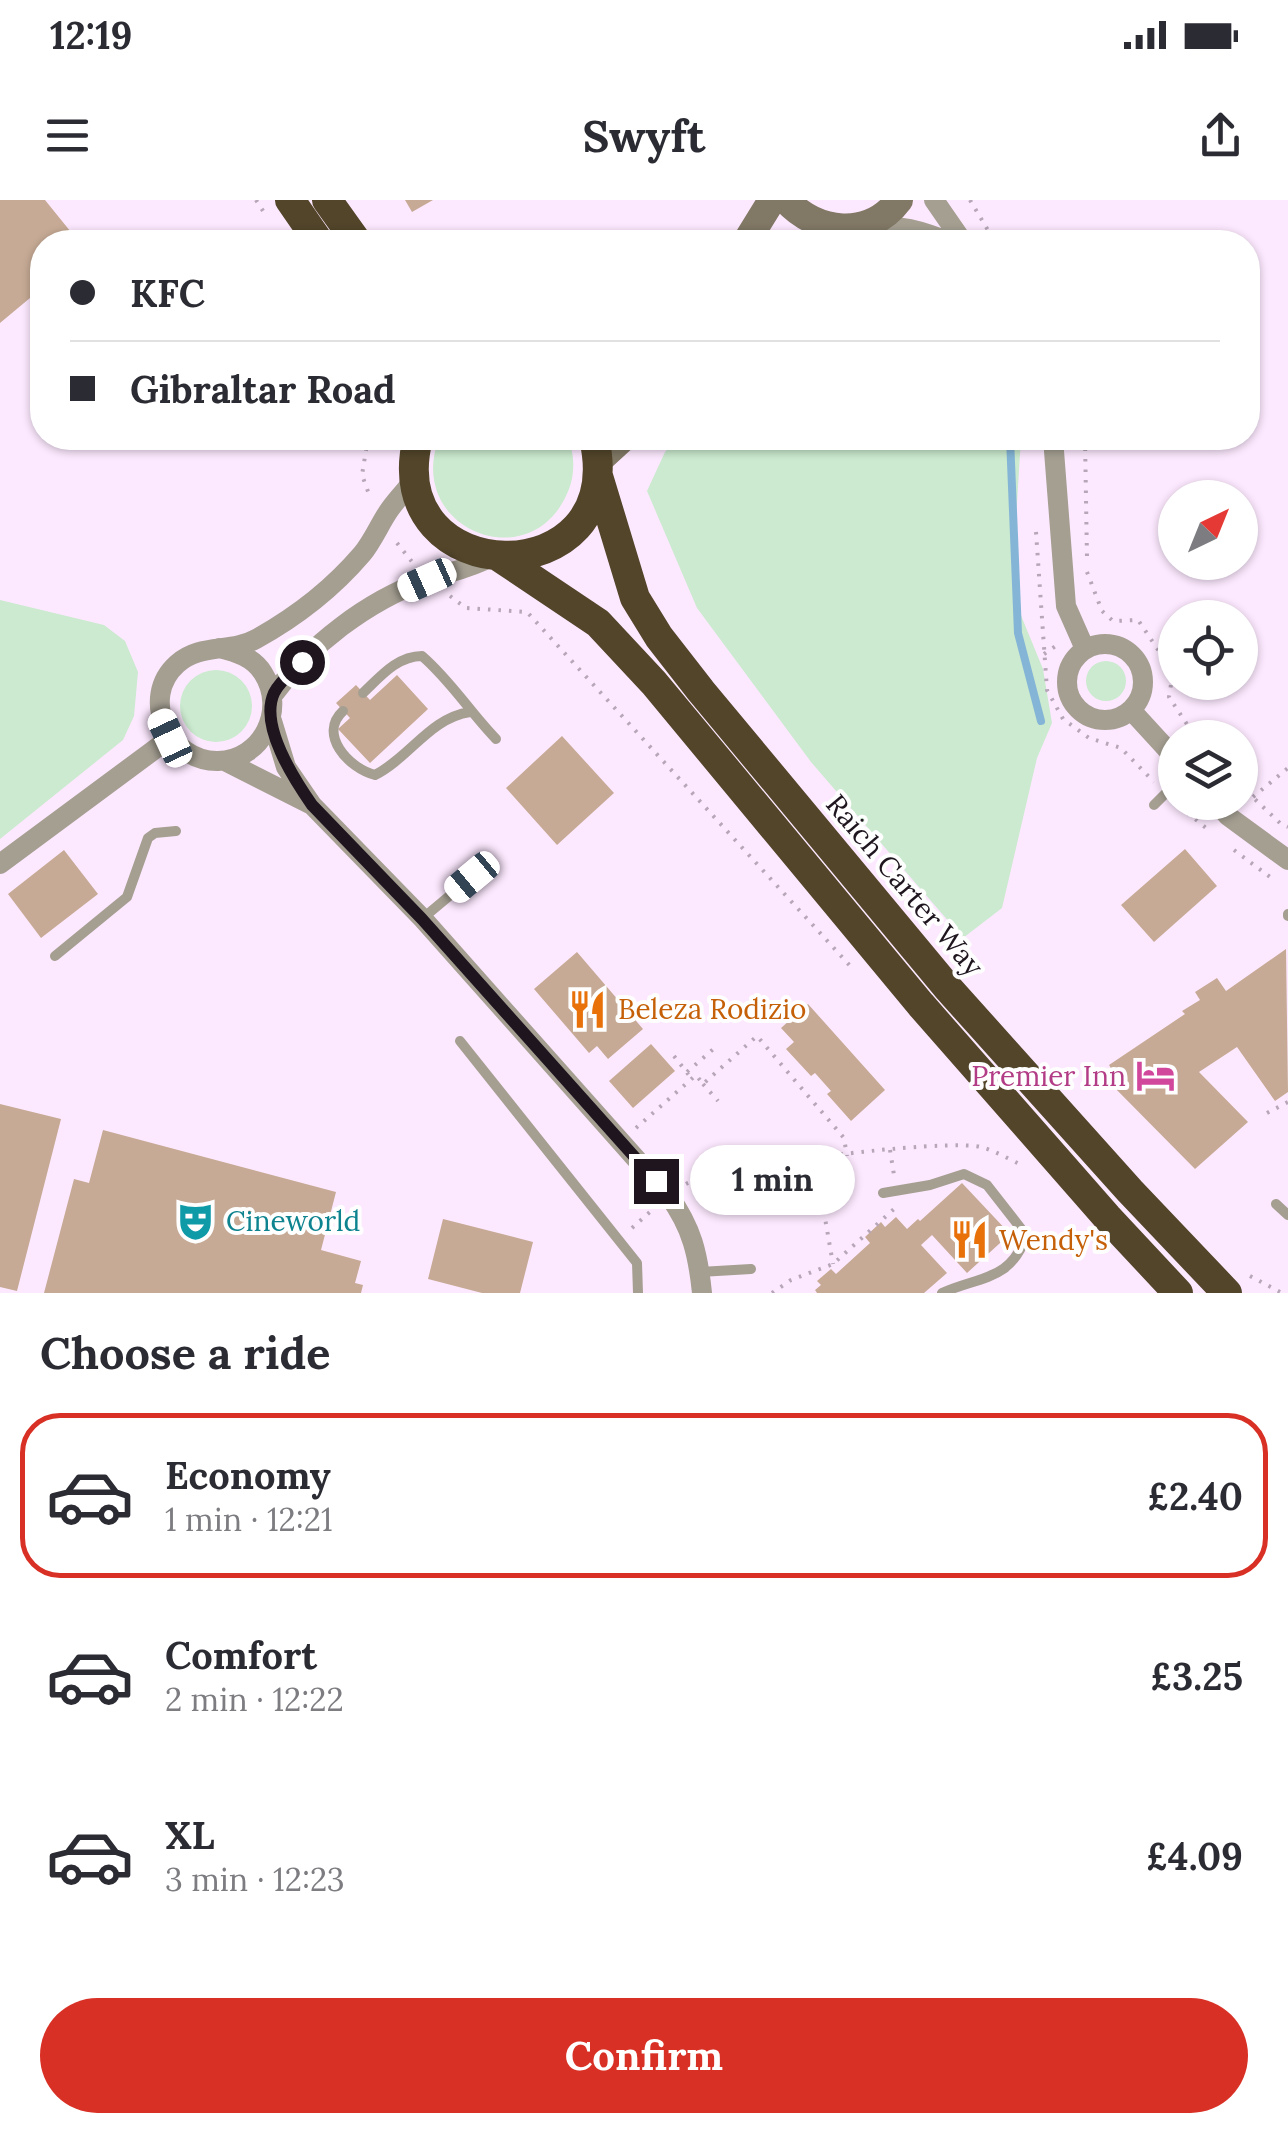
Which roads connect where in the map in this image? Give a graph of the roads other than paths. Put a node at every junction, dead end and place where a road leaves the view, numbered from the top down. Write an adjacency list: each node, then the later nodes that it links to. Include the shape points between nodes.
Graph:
1 (290, 200): 8 (highway)
2 (327, 200): 9 (highway)
3 (772, 200): 10 (street)
4 (786, 200): 11 (street)
5 (898, 200): 7 (street)
6 (934, 200): 14 (street)
7 (856, 227): 12 (street); 13 (street)
8 (311, 230)
9 (348, 230)
10 (753, 230)
11 (811, 230)
12 (838, 230)
13 (911, 230)
14 (955, 230)
15 (1054, 450): 20 (street, via 1066,606)
16 (414, 452): 18 (highway, via 430,518 460,546); 19 (street, via 364,552 289,618 251,642)
17 (597, 458): 18 (highway, via 593,498 566,536 536,552); 47 (highway, Raich Carter Way, via 635,598 690,678 948,988 1130,1191)
18 (496, 557): 22 (street, via 390,596 331,636); 50 (highway, via 598,623 922,1005)
19 (219, 648): 22 (street, via 243,654 262,671); 27 (street, via 196,652 165,680 160,700)
20 (1085, 650): 23 (street, via 1113,644 1137,659 1143,690); 23 (street, via 1068,672 1071,700 1095,719)
21 (364, 693): 25 (lane, via 398,663 422,656 463,696)
22 (273, 695): 26 (street)
23 (1131, 710): 29 (street)
24 (343, 711): 25 (lane, via 333,722 336,744 363,772 375,775 452,714)
25 (470, 712): 28 (lane)
26 (272, 720): 30 (street, via 248,752); 32 (street, via 286,767)
27 (170, 738): 30 (street, via 186,754); 37 (street)
28 (496, 739)
29 (1158, 739)
30 (225, 761): 32 (street)
31 (1158, 801): 33 (lane)
32 (312, 805): 39 (street)
33 (1154, 805)
34 (1233, 820): 36 (street)
35 (176, 831): 40 (lane, via 148,838 127,897)
36 (1288, 860)
37 (0, 864)
38 (472, 877): 39 (lane)
39 (422, 919): 46 (street, via 669,1196 697,1246)
40 (55, 956)
41 (460, 1041): 48 (lane, via 637,1263)
42 (882, 1193): 49 (lane, via 964,1174 988,1185 1026,1235 1021,1252 991,1278)
43 (1276, 1204): 44 (lane)
44 (1288, 1215)
45 (750, 1269): 46 (lane)
46 (701, 1283)
47 (1237, 1284)
48 (638, 1293)
49 (942, 1293)
50 (1178, 1293)

